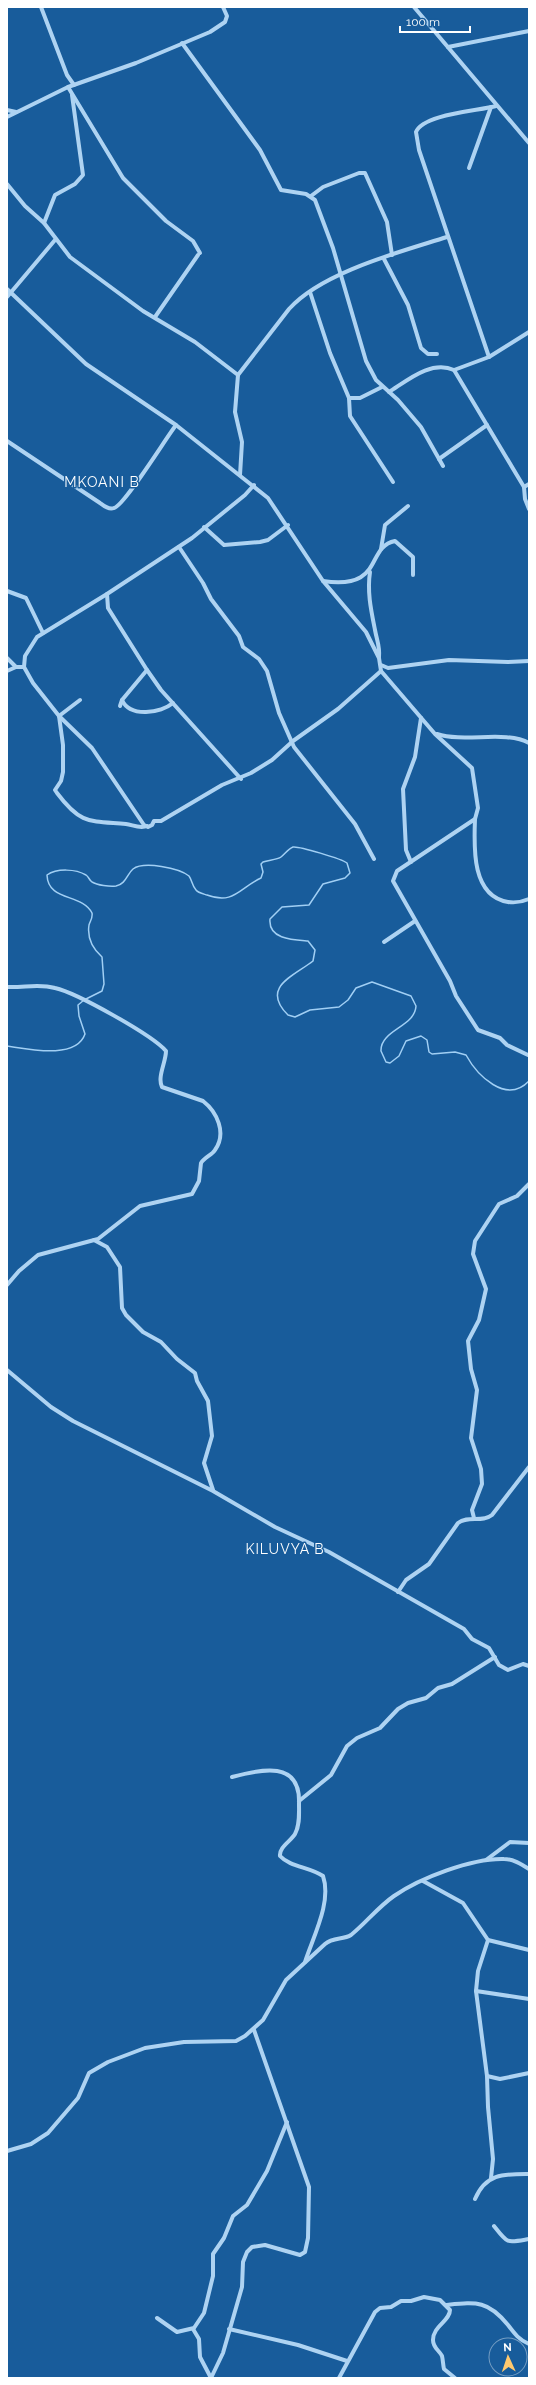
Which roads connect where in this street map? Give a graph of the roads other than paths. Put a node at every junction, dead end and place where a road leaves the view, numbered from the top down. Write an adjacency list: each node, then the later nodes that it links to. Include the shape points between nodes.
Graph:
1 (41, 7): 7 (street, via 67,75)
2 (223, 7): 5 (street, via 225,22 210,32)
3 (414, 7): 6 (street)
4 (529, 31): 6 (street)
5 (182, 43): 7 (street); 18 (street, via 260,150 281,190)
6 (448, 47): 10 (street)
7 (74, 85): 8 (street)
8 (68, 87): 9 (street); 13 (street)
9 (72, 94): 19 (street, via 83,175 75,184 55,195); 29 (street, via 123,178 166,221 193,241 199,254)
10 (496, 106): 11 (street); 15 (street)
11 (491, 108): 16 (street); 20 (street, via 433,119 416,132 419,150 442,213)
12 (7, 110): 13 (street)
13 (16, 112): 14 (street)
14 (7, 116)
15 (528, 140)
16 (469, 168)
17 (7, 184): 19 (street, via 25,206)
18 (311, 196): 22 (street, via 323,187 364,173 387,222); 24 (street, via 321,210)
19 (44, 223): 21 (street)
20 (447, 237): 22 (street); 32 (street)
21 (55, 240): 26 (street); 29 (street, via 70,257 143,311)
22 (392, 256): 23 (street)
23 (384, 258): 24 (street); 31 (street, via 408,305 422,348 428,354)
24 (339, 274): 27 (street); 35 (street, via 366,361)
25 (7, 289): 26 (street)
26 (12, 292): 28 (street); 38 (street, via 81,360)
27 (310, 292): 34 (street, via 296,300); 37 (street, via 330,353)
28 (7, 297)
29 (155, 317): 34 (street, via 195,342)
30 (529, 332): 32 (street)
31 (437, 354)
32 (489, 357): 33 (street)
33 (454, 370): 36 (street, via 446,366 430,369); 39 (street)
34 (238, 375): 43 (street, via 235,412 242,442)
35 (382, 387): 36 (street); 37 (street, via 360,398)
36 (389, 392): 41 (street, via 411,412)
37 (349, 398): 44 (street, via 350,416)
38 (176, 425): 40 (street, via 131,490 116,508 112,509); 43 (street)
39 (487, 425): 41 (street); 47 (street)
40 (7, 441)
41 (439, 459): 42 (street)
42 (443, 466)
43 (240, 474): 46 (street)
44 (393, 482)
45 (529, 484): 47 (street)
46 (254, 485): 50 (street, via 268,498); 51 (street)
47 (524, 487): 49 (street)
48 (408, 506): 53 (street, via 386,525)
49 (529, 509)
50 (288, 525): 51 (street, via 268,540 224,545); 56 (street)
51 (204, 527): 52 (street)
52 (179, 547): 58 (street); 76 (street, via 211,599 239,636 243,647 259,659 267,671 279,713)
53 (381, 549): 54 (street); 55 (street, via 390,542 400,543 412,557)
54 (370, 571): 56 (street, via 359,579); 61 (street, via 369,599 379,641)
55 (413, 575)
56 (323, 581): 61 (street, via 366,632)
57 (7, 591): 59 (street, via 26,598)
58 (107, 594): 59 (street); 66 (street, via 108,608)
59 (43, 633): 65 (street, via 30,646 25,656)
60 (7, 658): 64 (street)
61 (379, 658): 63 (street)
62 (529, 660): 63 (street, via 449,660 388,668)
63 (381, 665): 68 (street)
64 (16, 667): 65 (street); 67 (street)
65 (24, 667): 73 (street)
66 (146, 670): 70 (street); 71 (street)
67 (7, 671)
68 (381, 671): 74 (street); 76 (street, via 338,709)
69 (80, 700): 73 (street)
70 (122, 700): 71 (street, via 126,707 138,712 160,710); 72 (street)
71 (173, 704): 78 (street)
72 (120, 706)
73 (59, 716): 80 (street, via 89,744); 80 (street, via 63,772 55,790 61,799 87,821 128,824 142,828)
74 (421, 718): 75 (street); 82 (street, via 415,757 403,789 405,843)
75 (435, 734): 77 (street, via 458,739 474,736 515,738); 79 (street, via 472,768 478,808)
76 (292, 742): 78 (street, via 272,760); 81 (street, via 296,751 329,788 355,824)
77 (529, 743)
78 (241, 779): 80 (street, via 222,785 162,821 154,821 152,825)
79 (476, 819): 82 (street); 83 (street, via 474,841 477,867 485,888 492,896 506,901 519,902)
80 (147, 826)
81 (374, 859)
82 (411, 862): 84 (street, via 397,871 393,881)
83 (529, 899)
84 (415, 921): 85 (street); 87 (street, via 456,996 478,1030 500,1038 507,1045)
85 (384, 942)
86 (7, 987): 89 (street, via 34,984 55,988 84,1000 155,1041 166,1051 166,1061 160,1078 162,1087 203,1102 217,1115 220,1134 217,1147 201,1163 199,1181 192,1194 140,1206 102,1237)
87 (528, 1054)
88 (529, 1184): 94 (street, via 517,1196 499,1204 473,1248 486,1289 479,1320 468,1341 471,1369 477,1390 471,1438 482,1484 472,1510)
89 (94, 1240): 90 (street, via 38,1255); 93 (street, via 107,1247 120,1267 122,1308 126,1315 142,1332 161,1342 177,1359 194,1370 208,1401 212,1430 205,1466)
90 (7, 1285)
91 (7, 1370): 93 (street, via 51,1407 73,1421)
92 (529, 1467): 94 (street, via 492,1515)
93 (213, 1491): 95 (street)
94 (474, 1518): 95 (street, via 464,1519 458,1523 429,1564 406,1580)
95 (398, 1592): 96 (street, via 464,1629 472,1640 486,1646)
96 (495, 1657): 97 (street, via 499,1665 508,1670 523,1664); 99 (street, via 452,1684 438,1688 426,1698 408,1703 398,1709 380,1728 357,1738 347,1746 331,1776)
97 (529, 1666)
98 (232, 1777): 99 (street, via 269,1769 283,1772 293,1778 298,1786)
99 (299, 1801): 106 (street, via 297,1829 280,1850 280,1856 323,1876 326,1889 320,1919)
100 (529, 1843): 101 (street, via 510,1842)
101 (486, 1860): 102 (street, via 505,1859 518,1862); 103 (street)
102 (529, 1869)
103 (423, 1881): 104 (street, via 463,1903); 106 (street, via 393,1896 348,1936 329,1941)
104 (488, 1940): 105 (street); 107 (street, via 478,1971)
105 (529, 1950)
106 (304, 1964): 109 (street, via 286,1980 263,2020)
107 (476, 1991): 108 (street); 111 (street)
108 (529, 1999)
109 (254, 2030): 112 (street); 113 (street, via 236,2041 184,2042 153,2047 108,2062 89,2072 78,2098 48,2133 31,2144)
110 (529, 2073): 111 (street, via 500,2078)
111 (487, 2076): 115 (street, via 493,2159)
112 (287, 2122): 121 (street, via 266,2171 247,2205 233,2216 224,2238 213,2254 213,2276 204,2314); 122 (street, via 310,2192 305,2252 295,2255 258,2245 247,2252 243,2262 242,2287)
113 (7, 2151)
114 (529, 2174): 115 (street)
115 (491, 2178): 116 (street)
116 (475, 2199)
117 (494, 2226): 118 (street, via 509,2243)
118 (529, 2239)
119 (446, 2305): 123 (street, via 474,2302 488,2306 514,2334); 124 (street, via 440,2300 424,2297 380,2308 375,2312); 127 (street, via 450,2314 439,2325 433,2340 442,2357 444,2369)
120 (157, 2318): 121 (street, via 175,2332)
121 (193, 2328): 125 (street, via 199,2338 200,2357)
122 (229, 2329): 124 (street, via 298,2345); 125 (street, via 223,2353)
123 (529, 2344)
124 (347, 2361): 126 (street)
125 (211, 2378)
126 (339, 2378)
127 (455, 2378)

